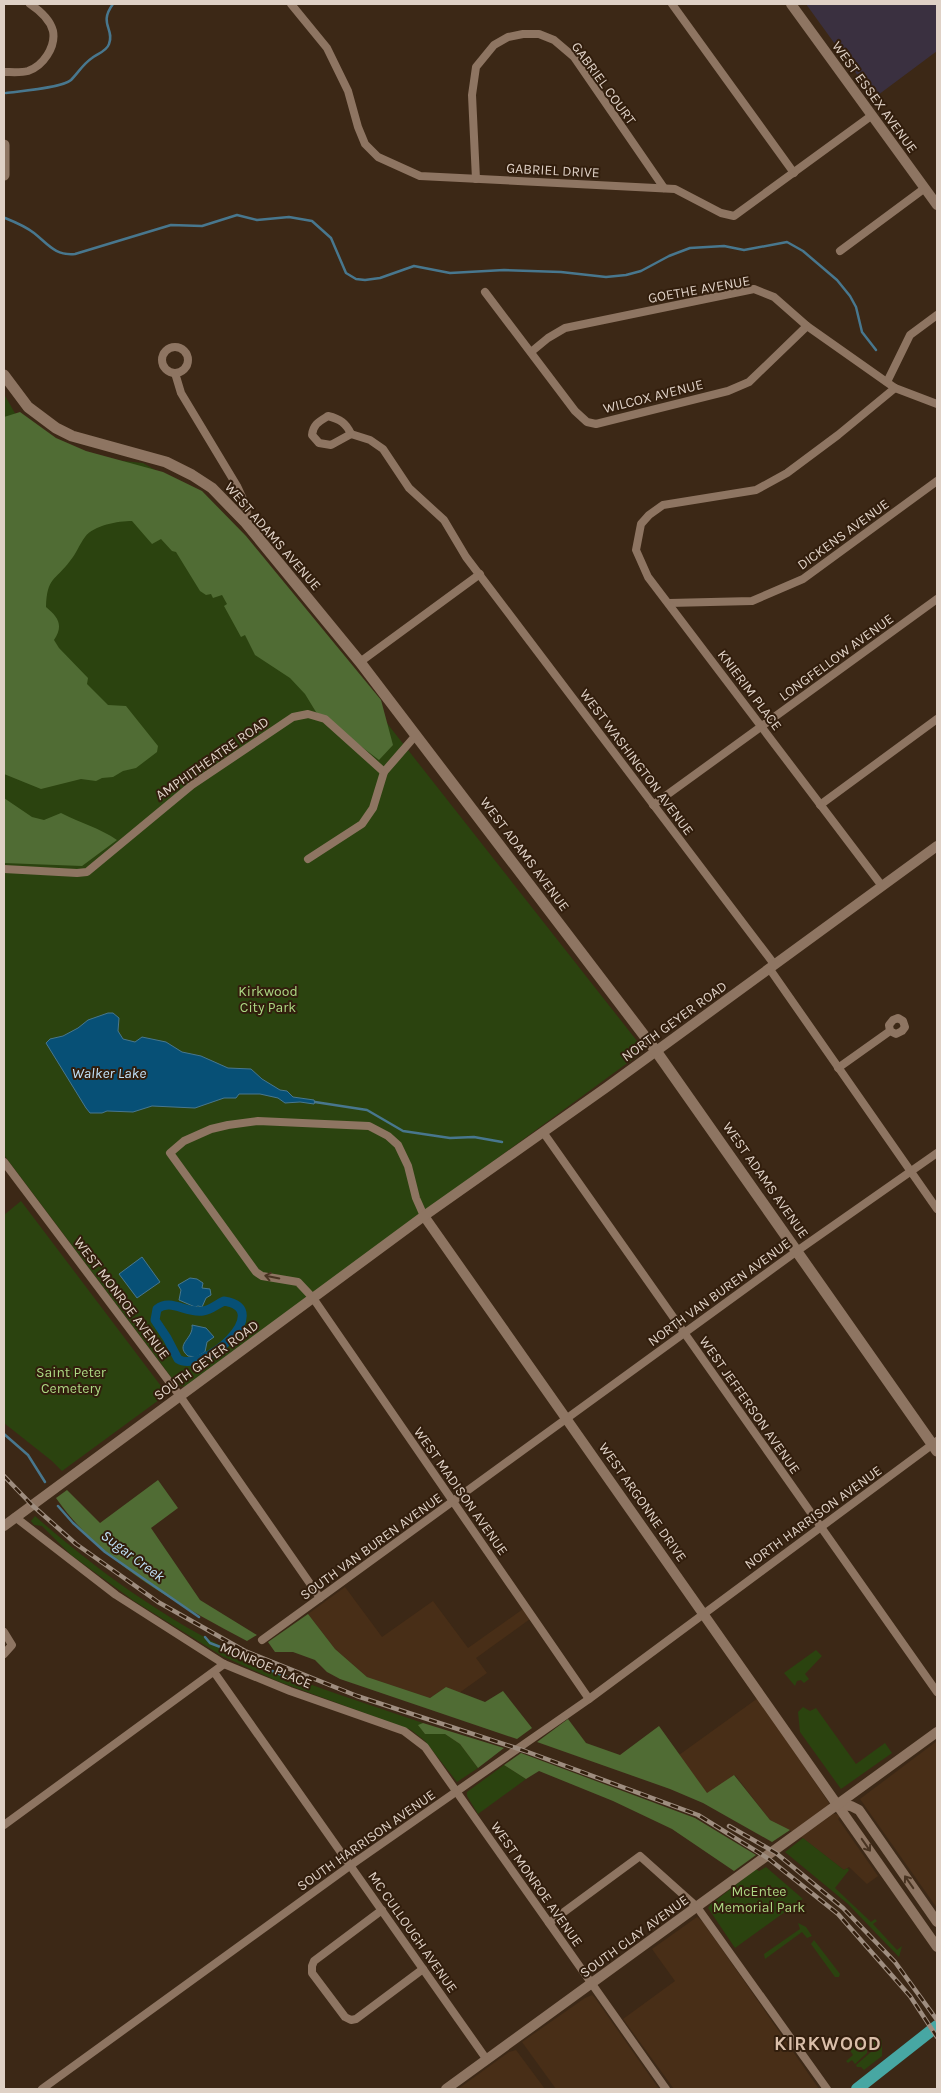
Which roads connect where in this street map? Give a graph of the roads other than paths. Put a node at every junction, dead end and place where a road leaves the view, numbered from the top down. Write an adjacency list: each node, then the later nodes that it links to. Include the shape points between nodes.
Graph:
1 (30, 4): 5 (street, via 47,19 53,31 52,46 39,65 26,72)
2 (291, 4): 10 (street, GABRIEL DRIVE, via 327,48 348,91 358,127 366,144 378,157 420,176)
3 (673, 4): 8 (street)
4 (791, 4): 6 (street, WEST ESSEX AVENUE)
5 (4, 72)
6 (871, 116): 8 (street, GABRIEL DRIVE); 12 (street, WEST ESSEX AVENUE)
7 (4, 145): 9 (main road)
8 (794, 173): 11 (street, GABRIEL DRIVE, via 734,216 721,213 675,189)
9 (4, 175)
10 (476, 179): 11 (street, GABRIEL DRIVE); 11 (street, GABRIEL COURT, via 472,95 476,67 494,45 508,37 539,34 554,40 574,58)
11 (664, 188)
12 (925, 188): 13 (street, WEST ESSEX AVENUE); 14 (street)
13 (937, 205)
14 (840, 251)
15 (485, 292): 18 (street, WILCOX AVENUE)
16 (937, 315): 21 (street, via 910,335)
17 (808, 326): 18 (street, GOETHE AVENUE, via 774,297 754,289 565,328); 18 (street, WILCOX AVENUE, via 749,382 728,391 596,424 587,422 575,411); 21 (street, GOETHE AVENUE)
18 (531, 352)
19 (175, 373): 26 (street, via 182,393 238,486 247,508)
20 (5, 382): 26 (main road, WEST ADAMS AVENUE, via 40,418 72,436 166,462 192,474 229,504)
21 (887, 382): 22 (street, GOETHE AVENUE)
22 (895, 388): 23 (street, GOETHE AVENUE); 29 (street, KNIERIM PLACE, via 787,473 756,490 663,505 649,515 641,524 636,550 648,577)
23 (937, 404)
24 (351, 434): 24 (street, via 347,425 328,416 313,426 312,435 319,443 331,445); 27 (street, WEST WASHINGTON AVENUE, via 370,440 388,455 409,488 444,520)
25 (937, 481): 29 (street, DICKENS AVENUE, via 803,579 752,601)
26 (246, 523): 30 (main road, WEST ADAMS AVENUE)
27 (480, 574): 30 (street); 35 (street, WEST WASHINGTON AVENUE)
28 (937, 599): 32 (street, LONGFELLOW AVENUE)
29 (669, 603): 32 (street, KNIERIM PLACE)
30 (360, 662): 33 (main road, WEST ADAMS AVENUE)
31 (937, 719): 36 (street)
32 (762, 727): 35 (street, LONGFELLOW AVENUE); 36 (street, KNIERIM PLACE)
33 (416, 735): 34 (street); 43 (main road, WEST ADAMS AVENUE)
34 (384, 772): 38 (street, via 368,818); 39 (street, AMPHITHEATRE ROAD, via 325,719 308,714 293,717 192,785 87,872)
35 (653, 805): 41 (street, WEST WASHINGTON AVENUE)
36 (820, 805): 40 (street, KNIERIM PLACE)
37 (937, 846): 40 (street, NORTH GEYER ROAD)
38 (308, 859)
39 (4, 869)
40 (882, 886): 41 (street, NORTH GEYER ROAD)
41 (771, 966): 43 (street, NORTH GEYER ROAD); 44 (street, WEST WASHINGTON AVENUE)
42 (890, 1032): 44 (street)
43 (656, 1051): 45 (street, NORTH GEYER ROAD); 51 (main road, WEST ADAMS AVENUE)
44 (838, 1068): 48 (street, WEST WASHINGTON AVENUE)
45 (543, 1132): 50 (street, NORTH GEYER ROAD); 53 (street, WEST JEFFERSON AVENUE)
46 (937, 1154): 48 (street, NORTH VAN BUREN AVENUE)
47 (4, 1162): 54 (street, WEST MONROE AVENUE)
48 (912, 1172): 49 (street, WEST WASHINGTON AVENUE); 51 (street, NORTH VAN BUREN AVENUE)
49 (937, 1209)
50 (424, 1216): 52 (street, SOUTH GEYER ROAD); 52 (street, WEST MADISON AVENUE, one-way to 50, via 298,1282 262,1276 256,1272 170,1152 184,1141 228,1125 258,1122 369,1126 398,1145); 55 (street, WEST ARGONNE DRIVE)
51 (797, 1251): 53 (street, NORTH VAN BUREN AVENUE); 56 (main road, WEST ADAMS AVENUE)
52 (313, 1298): 54 (street, SOUTH GEYER ROAD); 57 (street, WEST MADISON AVENUE)
53 (685, 1333): 55 (street, NORTH VAN BUREN AVENUE); 60 (street, WEST JEFFERSON AVENUE)
54 (180, 1396): 58 (street, SOUTH GEYER ROAD); 61 (street, WEST MONROE AVENUE)
55 (567, 1419): 57 (street, SOUTH VAN BUREN AVENUE); 62 (street, WEST ARGONNE DRIVE)
56 (936, 1445): 60 (street, NORTH HARRISON AVENUE)
57 (454, 1502): 61 (street, SOUTH VAN BUREN AVENUE); 69 (street, WEST MADISON AVENUE)
58 (16, 1517): 59 (street, SOUTH GEYER ROAD); 66 (street, MONROE PLACE, via 116,1596)
59 (4, 1526)
60 (820, 1527): 62 (street, NORTH HARRISON AVENUE); 68 (street, WEST JEFFERSON AVENUE)
61 (320, 1598): 64 (street, SOUTH VAN BUREN AVENUE)
62 (704, 1612): 69 (street, SOUTH HARRISON AVENUE); 72 (street, WEST ARGONNE DRIVE)
63 (4, 1632): 65 (street, via 12,1645)
64 (262, 1640)
65 (4, 1654)
66 (224, 1664): 67 (street); 71 (street, MONROE PLACE, via 404,1731 425,1747)
67 (214, 1672): 73 (street); 74 (street, MC CULLOUGH AVENUE)
68 (937, 1692)
69 (589, 1699): 71 (street, SOUTH HARRISON AVENUE)
70 (937, 1732): 72 (street, SOUTH CLAY AVENUE)
71 (456, 1792): 74 (street, SOUTH HARRISON AVENUE); 80 (street, WEST MONROE AVENUE)
72 (838, 1805): 75 (street, one-way to 72, via 859,1810); 76 (street, SOUTH CLAY AVENUE); 78 (street, WEST ARGONNE DRIVE, one-way to 78)
73 (4, 1825)
74 (351, 1865): 77 (street, MC CULLOUGH AVENUE); 88 (street, SOUTH HARRISON AVENUE)
75 (926, 1905): 78 (street); 79 (street)
76 (698, 1907): 80 (street, via 640,1856); 83 (street, SOUTH CLAY AVENUE); 91 (street)
77 (382, 1910): 82 (street, MC CULLOUGH AVENUE); 82 (street, via 314,1961 312,1972 345,2017 351,2020)
78 (914, 1913): 81 (street, WEST ARGONNE DRIVE)
79 (937, 1922)
80 (549, 1923): 83 (street, WEST MONROE AVENUE)
81 (937, 1947)
82 (423, 1970): 86 (street, MC CULLOUGH AVENUE)
83 (591, 1984): 86 (street, SOUTH CLAY AVENUE); 90 (street, WEST MONROE AVENUE)
84 (937, 2026): 87 (main road)
85 (937, 2034): 87 (main road, via 900,2062)
86 (486, 2060): 89 (street, SOUTH CLAY AVENUE)
87 (888, 2066): 92 (main road)
88 (42, 2089)
89 (446, 2089)
90 (666, 2089)
91 (827, 2089)
92 (857, 2089)

